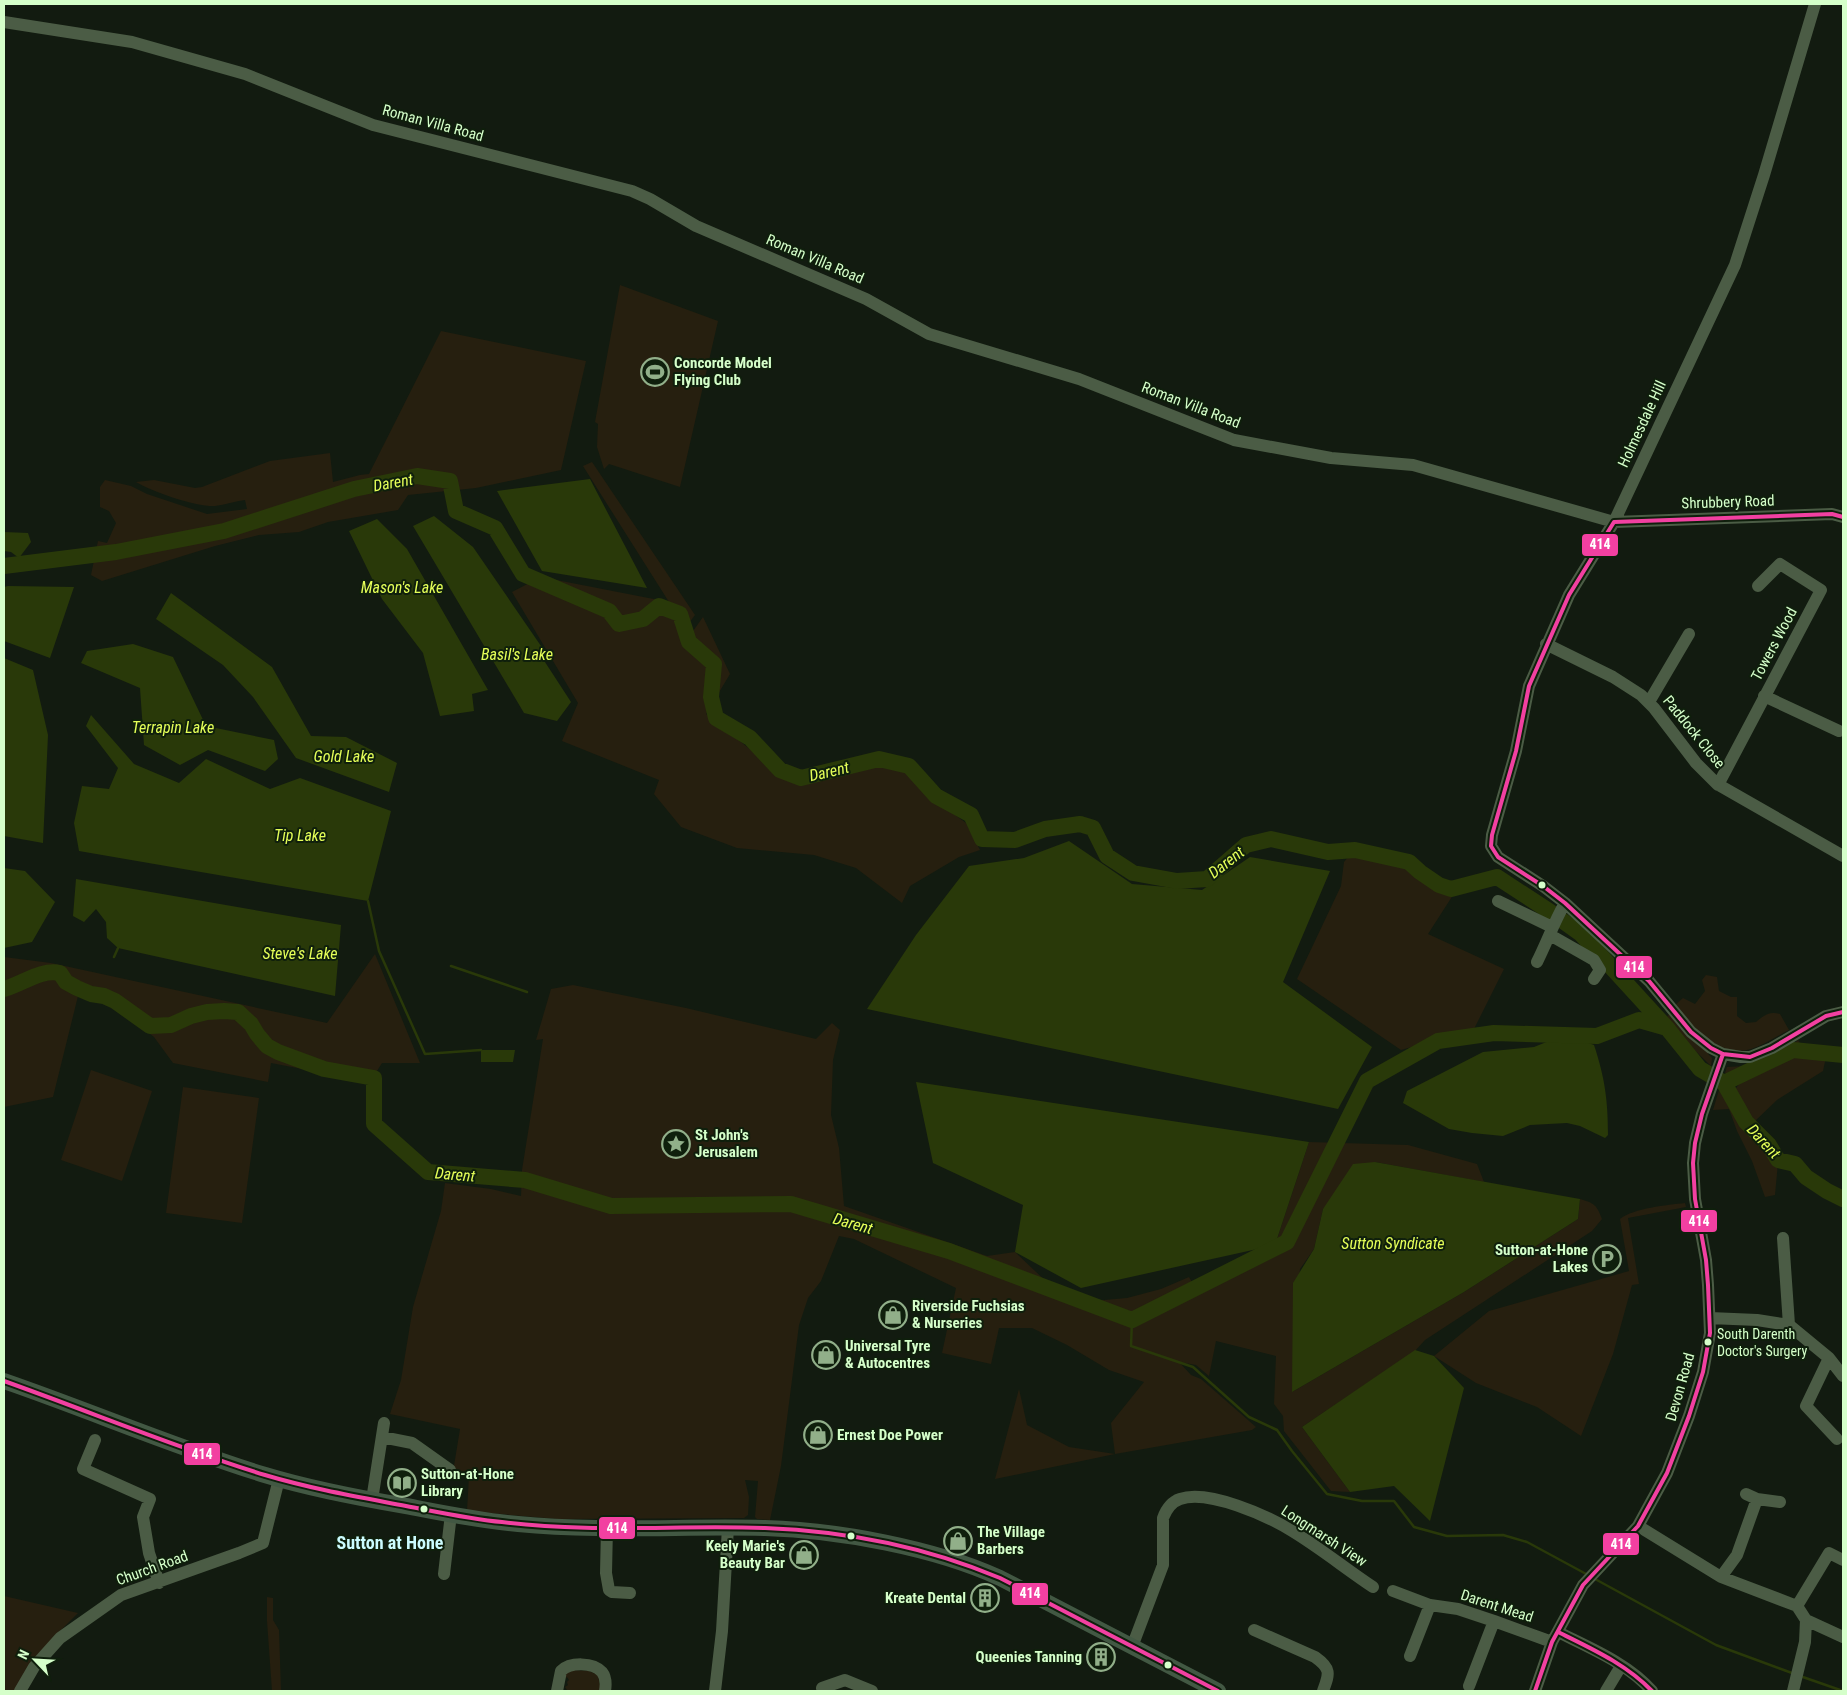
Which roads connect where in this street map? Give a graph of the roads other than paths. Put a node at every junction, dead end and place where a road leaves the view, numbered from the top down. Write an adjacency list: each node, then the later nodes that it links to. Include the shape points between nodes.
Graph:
1 (1815, 4): 4 (street, Holmesdale Hill, via 1735,265)
2 (4, 22): 4 (street, Roman Villa Road, via 132,42 245,74 373,125 632,191 696,226 866,299 929,334 1079,379 1234,440 1331,458 1413,465)
3 (1843, 517): 4 (street, Shrubbery Road, via 1832,514)
4 (1614, 522): 7 (street, Holmesdale Hill, via 1569,596)
5 (1758, 586): 8 (street, Towers Wood, via 1780,564 1821,590)
6 (1689, 634): 9 (street)
7 (1546, 644): 9 (street, Paddock Close, via 1613,677); 14 (street, Holmesdale Hill, via 1528,686 1516,751 1491,844 1493,852 1502,860 1543,886)
8 (1764, 696): 10 (street); 11 (street, Towers Wood)
9 (1649, 702): 11 (street, Paddock Close, via 1696,763)
10 (1839, 731)
11 (1718, 785): 12 (street, Paddock Close)
12 (1843, 856)
13 (1498, 901): 15 (street)
14 (1563, 906): 15 (street); 19 (street, via 1649,982 1691,1032)
15 (1553, 928): 16 (street); 17 (street, via 1594,960 1600,970)
16 (1537, 962)
17 (1594, 979)
18 (1843, 1012): 19 (street, via 1826,1016 1772,1048 1750,1057)
19 (1722, 1059): 21 (street, Devon Road, via 1702,1114 1693,1163)
20 (1787, 1243): 22 (street)
21 (1710, 1318): 22 (street); 35 (street, Devon Road, via 1703,1372 1689,1416 1668,1473)
22 (1789, 1325): 23 (street)
23 (1829, 1358): 24 (street); 28 (street, via 1806,1406)
24 (1843, 1376)
25 (4, 1381): 31 (main road)
26 (384, 1423): 27 (street)
27 (382, 1437): 30 (street, via 412,1443); 32 (street)
28 (1837, 1439)
29 (95, 1440): 41 (street, via 83,1469 150,1499 143,1518 149,1553)
30 (450, 1470)
31 (279, 1479): 32 (main road); 41 (street, Church Road, via 263,1543)
32 (372, 1500): 34 (main road)
33 (1780, 1502): 40 (street, via 1752,1496 1737,1555)
34 (451, 1514): 36 (main road, via 517,1524); 39 (street)
35 (1638, 1526): 40 (street); 50 (street, Devon Road, via 1583,1585)
36 (607, 1527): 37 (main road); 44 (street, via 608,1590)
37 (728, 1527): 52 (main road, via 786,1529 880,1542 974,1566); 62 (street)
38 (1843, 1560): 46 (street, via 1829,1554)
39 (444, 1574)
40 (1721, 1577): 46 (street)
41 (159, 1583): 59 (street, Church Road, via 121,1595 67,1632 34,1667)
42 (1373, 1588): 52 (street, Longmarsh View, via 1291,1530 1248,1509 1207,1498 1178,1500 1165,1511 1163,1565)
43 (1393, 1591): 45 (street, Darent Mead)
44 (630, 1593)
45 (1430, 1604): 48 (street, Darent Mead); 53 (street)
46 (1797, 1606): 47 (street)
47 (1806, 1620): 51 (street); 57 (street, via 1805,1642)
48 (1494, 1621): 50 (street, Darent Mead); 55 (street)
49 (1254, 1630): 64 (street, via 1322,1662 1329,1674)
50 (1555, 1637): 54 (street, Darent Mead); 65 (street, Devon Road)
51 (1843, 1637)
52 (1132, 1647): 58 (main road)
53 (1410, 1656)
54 (1621, 1666): 66 (street); 67 (street, Darent Mead)
55 (1469, 1686)
56 (822, 1688): 63 (street, via 845,1680)
57 (1794, 1689)
58 (1211, 1690)
59 (20, 1691)
60 (557, 1691): 61 (street, via 561,1671 569,1665 592,1666 602,1672)
61 (605, 1691)
62 (715, 1691)
63 (872, 1691)
64 (1323, 1691)
65 (1535, 1691)
66 (1606, 1691)
67 (1652, 1691)

